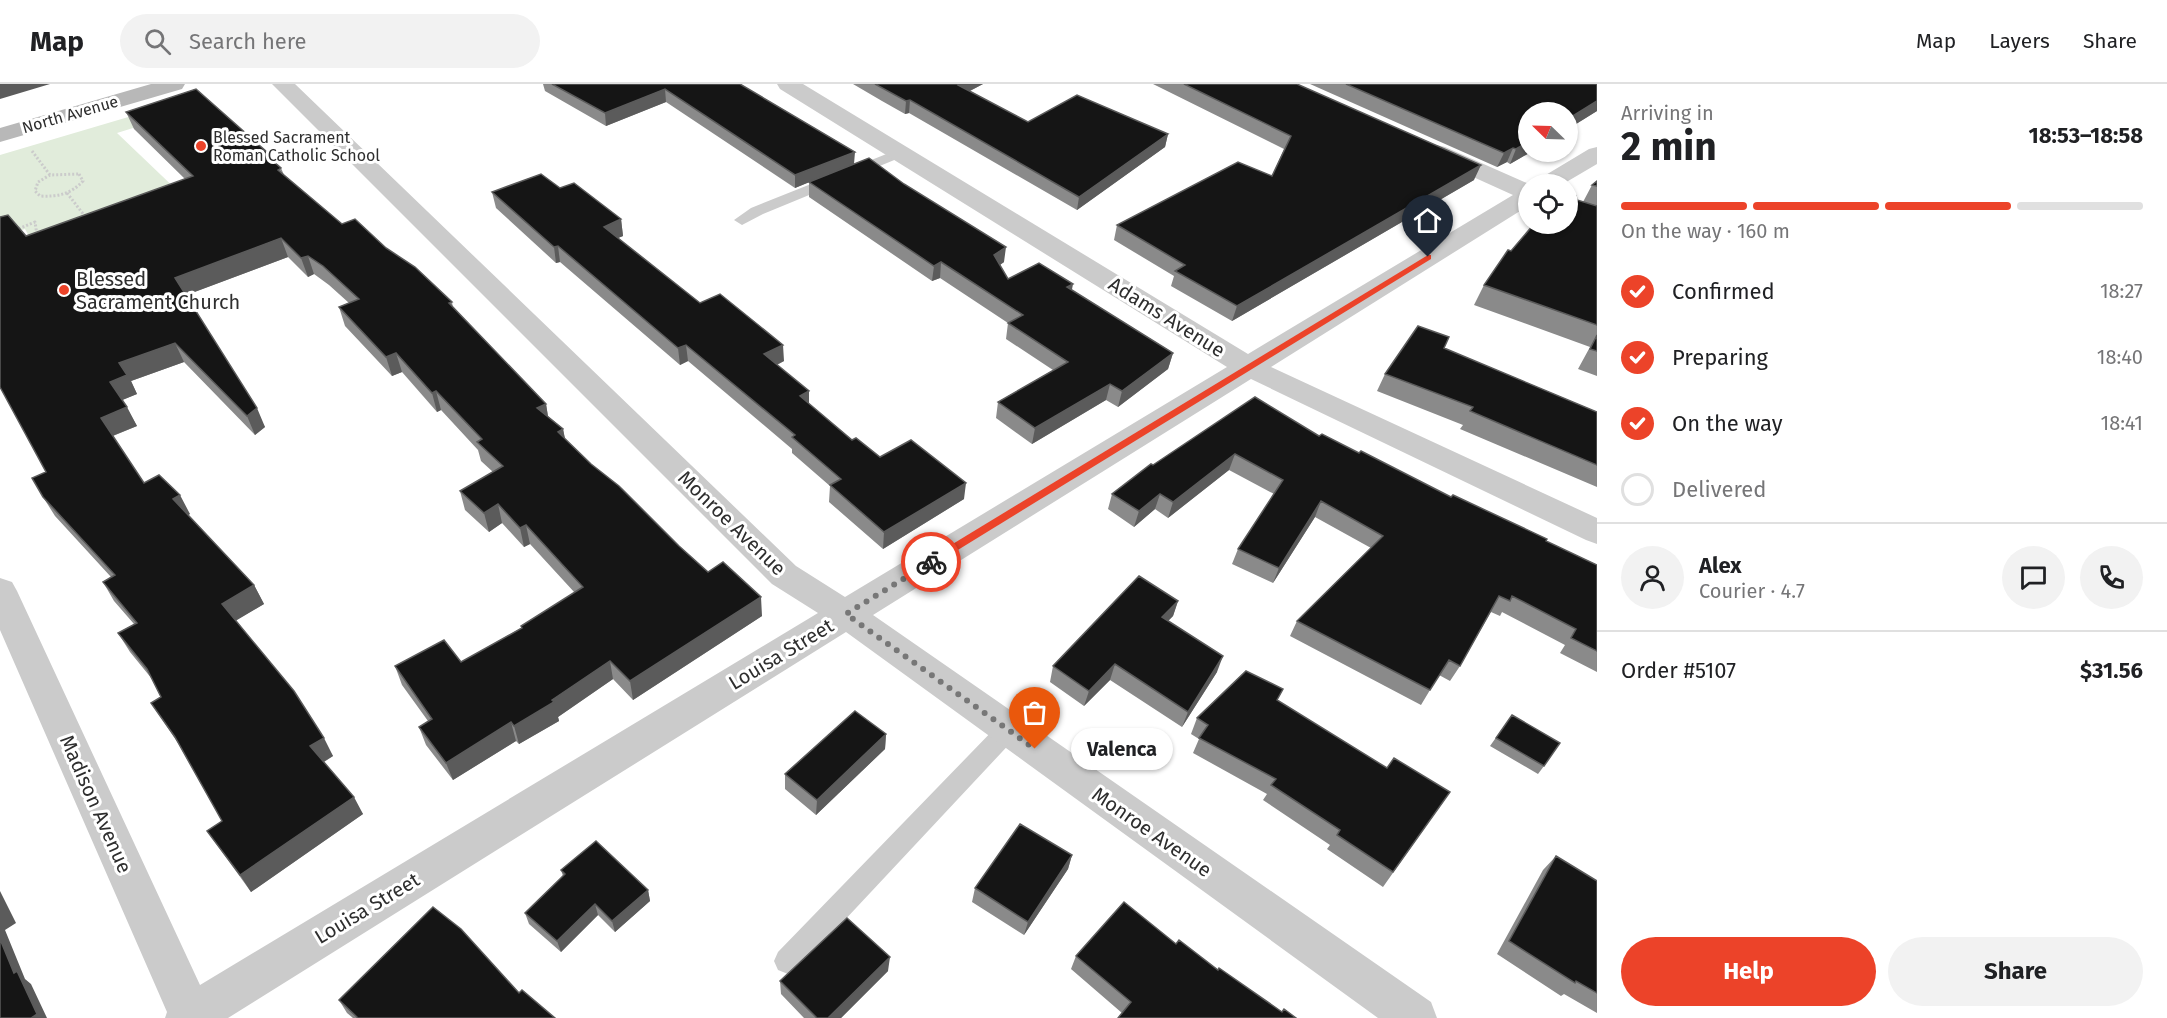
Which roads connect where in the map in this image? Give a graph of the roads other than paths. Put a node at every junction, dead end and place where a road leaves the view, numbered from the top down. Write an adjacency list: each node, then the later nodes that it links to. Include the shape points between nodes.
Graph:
1 (174, 84): 4 (main road, North Avenue)
2 (283, 84): 15 (street, Monroe Avenue, via 784,575)
3 (788, 84): 6 (street, Adams Avenue)
4 (0, 135)
5 (1412, 141): 9 (street)
6 (899, 153): 11 (lane); 12 (street, Adams Avenue)
7 (1597, 154): 8 (street)
8 (1564, 174)
9 (1518, 190)
10 (1518, 201): 12 (street, Louisa Street)
11 (742, 220)
12 (1248, 367): 13 (street, Adams Avenue); 15 (street, Louisa Street)
13 (1597, 532)
14 (0, 591): 18 (street, Madison Avenue)
15 (846, 614): 16 (street, Monroe Avenue); 18 (street, Louisa Street)
16 (1008, 730): 17 (lane); 19 (street, Monroe Avenue)
17 (788, 961)
18 (190, 1017)
19 (1415, 1018)

